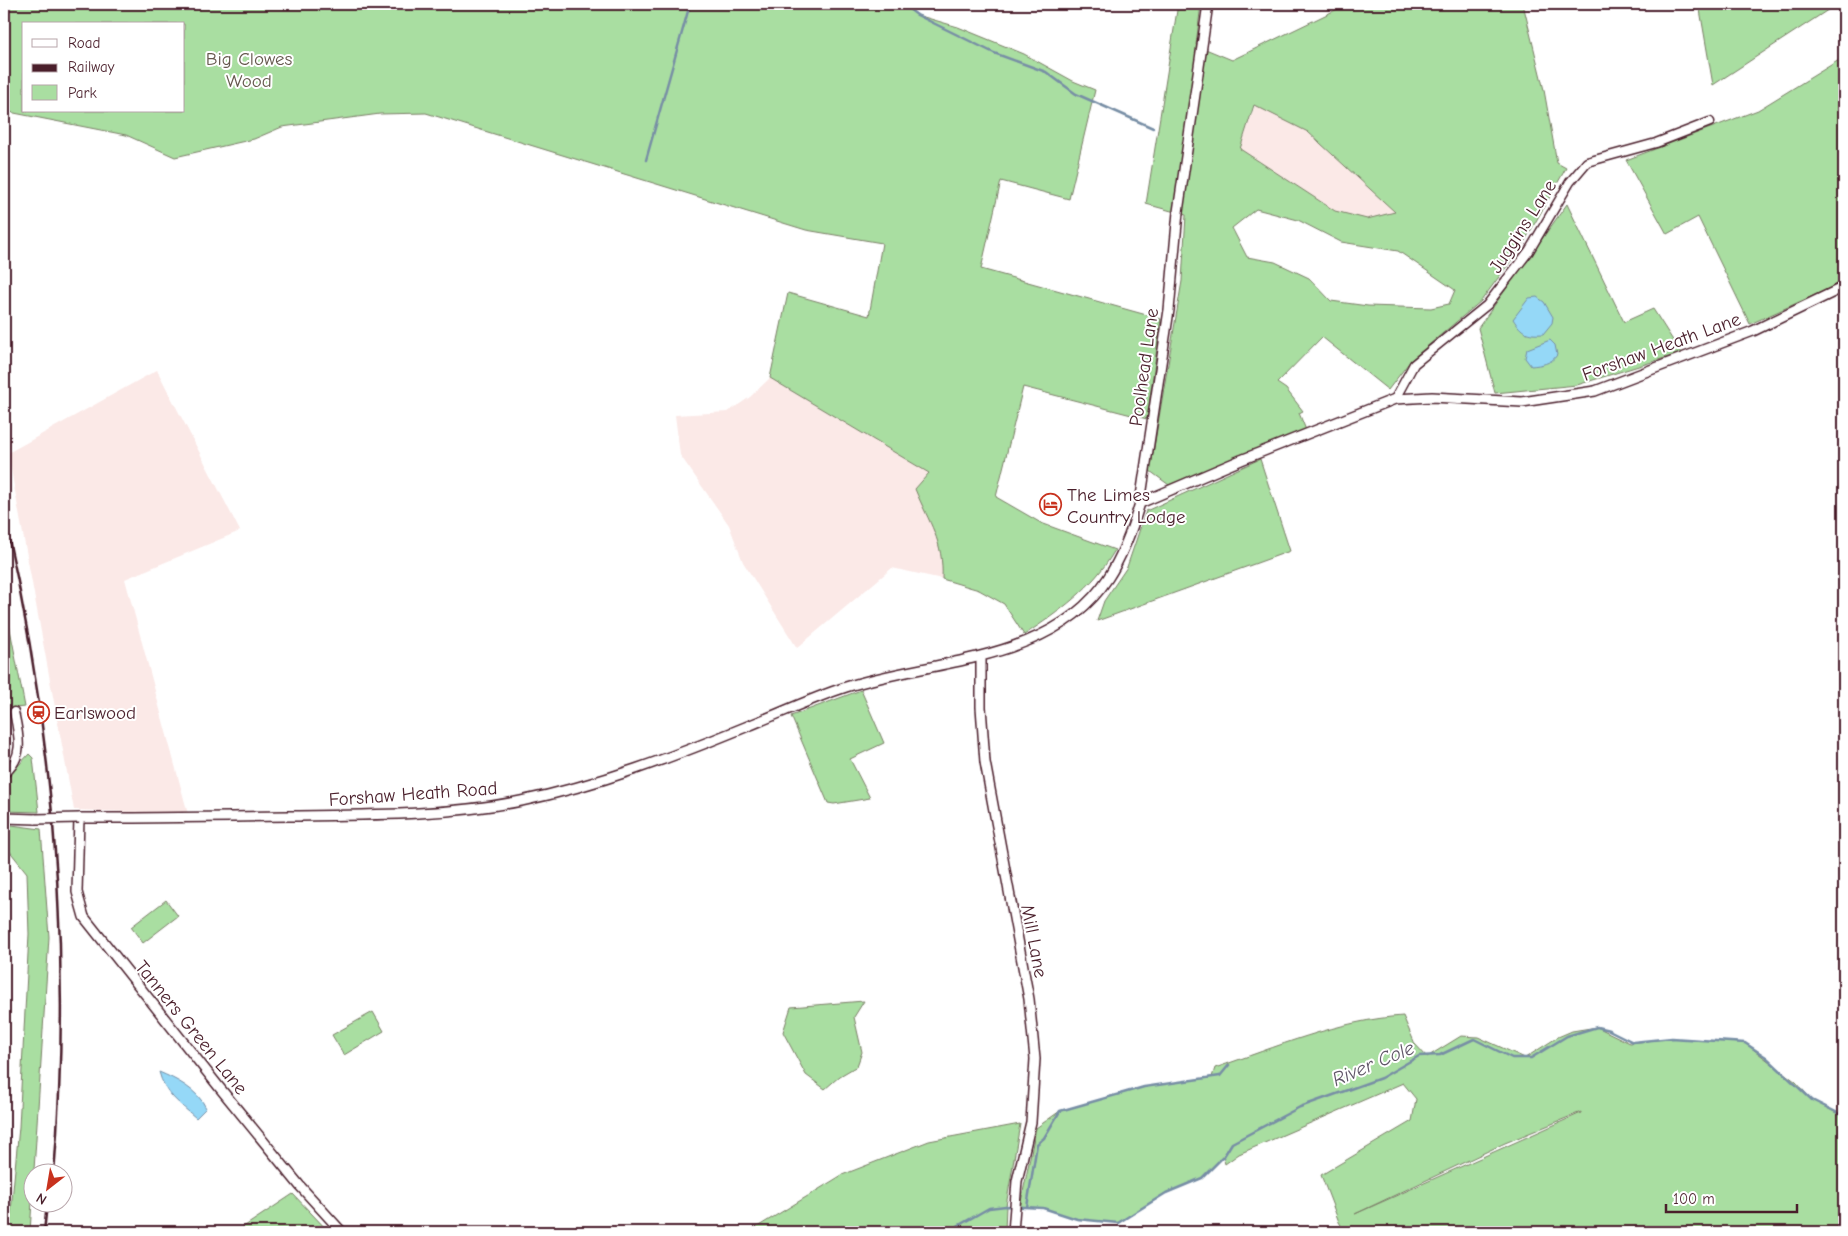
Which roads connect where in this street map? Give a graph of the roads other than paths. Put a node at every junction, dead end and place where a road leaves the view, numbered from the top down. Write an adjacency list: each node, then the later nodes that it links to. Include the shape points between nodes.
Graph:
1 (1208, 4): 5 (street, Poolhead Lane)
2 (1710, 122): 4 (street, Juggins Lane, via 1656,143 1587,162 1570,182 1529,251 1488,305 1414,364)
3 (1844, 287): 4 (street, Forshaw Heath Lane, via 1753,331 1594,391 1522,402 1432,397)
4 (1395, 399): 5 (street, Forshaw Heath Lane)
5 (1140, 504): 6 (street, Poolhead Lane, via 1122,553 1107,580 1085,606 1044,634)
6 (981, 656): 10 (street, Forshaw Heath Road, via 858,683 618,775 522,801 456,810 379,814); 11 (street, Mill Lane, via 985,762 1028,991 1035,1059 1031,1122 1018,1181)
7 (14, 712): 8 (street, via 20,742 14,766)
8 (4, 774)
9 (4, 818): 10 (street, Forshaw Heath Road, bridge)
10 (79, 818): 12 (street, Tanners Green Lane, via 77,892 84,917 300,1186)
11 (1013, 1227)
12 (342, 1232)

